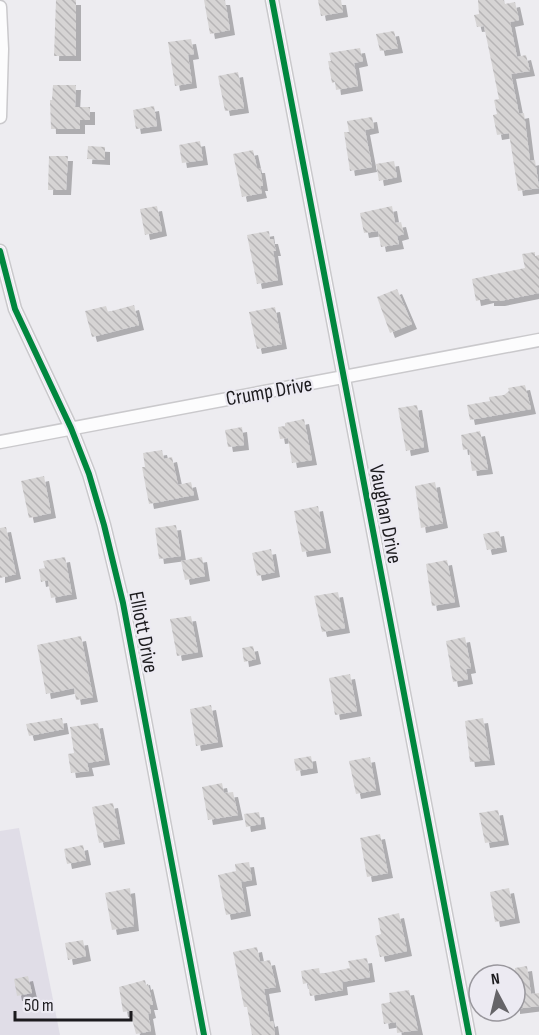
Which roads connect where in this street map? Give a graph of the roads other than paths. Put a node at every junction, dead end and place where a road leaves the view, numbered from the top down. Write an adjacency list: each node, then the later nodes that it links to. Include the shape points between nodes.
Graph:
1 (272, 0): 6 (street, Vaughan Drive)
2 (0, 7): 3 (street)
3 (0, 117)
4 (0, 251): 7 (street, Elliott Drive, via 25,335)
5 (539, 340): 6 (street, Crump Drive)
6 (343, 378): 7 (street, Crump Drive); 10 (street, Vaughan Drive)
7 (71, 428): 8 (street, Crump Drive); 9 (street, Elliott Drive, via 89,474 123,603)
8 (0, 442)
9 (204, 1035)
10 (469, 1035)

